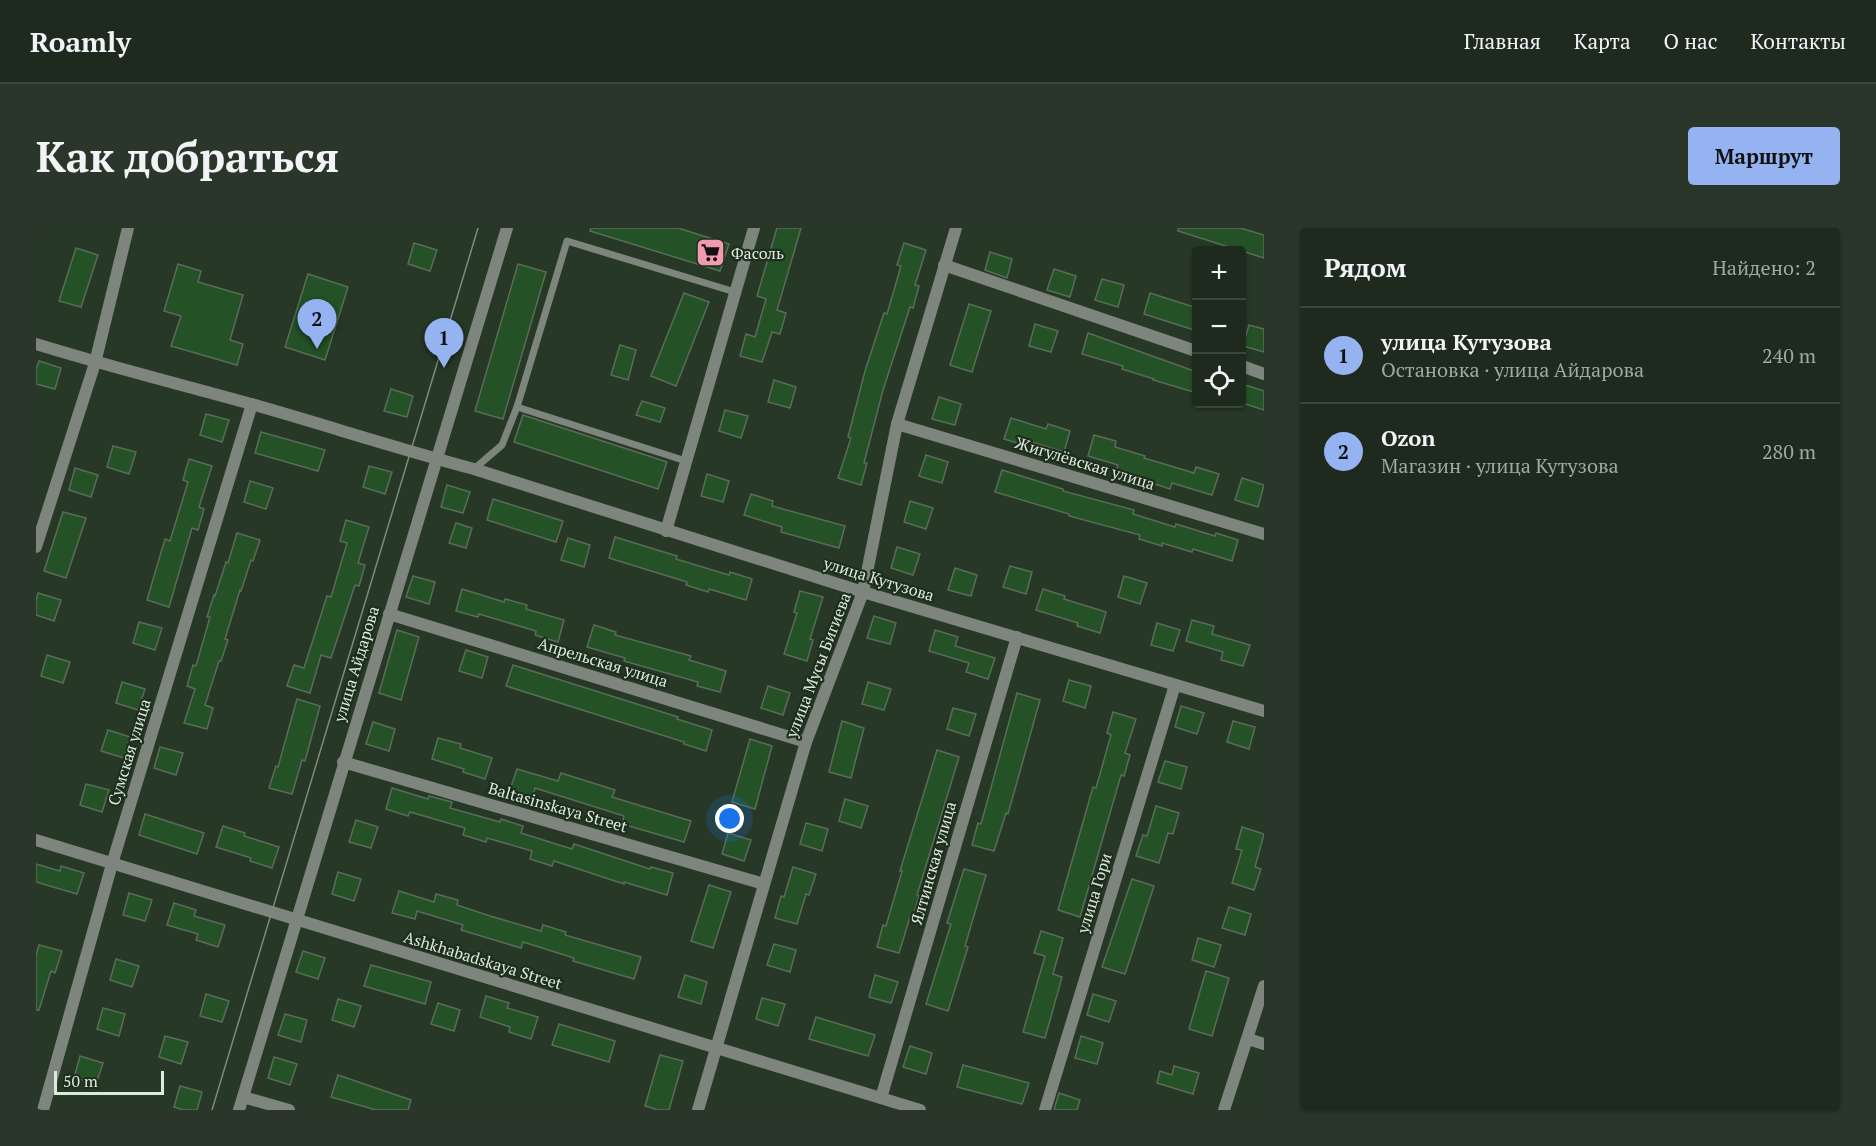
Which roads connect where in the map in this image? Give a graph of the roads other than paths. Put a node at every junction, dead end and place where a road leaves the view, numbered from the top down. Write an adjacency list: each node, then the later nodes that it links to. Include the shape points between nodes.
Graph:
1 (128, 228): 9 (street)
2 (507, 228): 15 (street, улица Айдарова)
3 (754, 228): 6 (street)
4 (956, 228): 5 (street, улица Мусы Бигиева)
5 (944, 265): 8 (street); 14 (street, улица Мусы Бигиева)
6 (735, 292): 13 (lane, via 567,242); 16 (street)
7 (36, 344): 9 (street, улица Кутузова)
8 (1192, 349)
9 (95, 363): 12 (street, улица Кутузова); 20 (street)
10 (1246, 367): 11 (street)
11 (1264, 374)
12 (252, 404): 15 (street, улица Кутузова); 29 (street, Сумская улица)
13 (517, 407): 16 (lane); 17 (lane, via 502,445)
14 (897, 424): 19 (street, Жигулёвская улица); 21 (street, улица Мусы Бигиева)
15 (435, 459): 17 (street, улица Кутузова); 22 (street, улица Айдарова)
16 (686, 460): 18 (street)
17 (474, 469): 18 (street, улица Кутузова)
18 (666, 531): 21 (street, улица Кутузова)
19 (1264, 534)
20 (36, 547)
21 (863, 592): 23 (street, улица Кутузова); 26 (street, улица Мусы Бигиева)
22 (389, 614): 26 (street, Апрельская улица); 27 (street, улица Айдарова)
23 (1017, 637): 24 (street, улица Кутузова); 37 (street, Ялтинская улица)
24 (1175, 685): 25 (street, улица Кутузова); 43 (street, улица Гори)
25 (1264, 711)
26 (806, 742): 30 (street, улица Мусы Бигиева)
27 (343, 762): 30 (street, Baltasinskaya Street); 31 (street, улица Айдарова)
28 (36, 840): 29 (street, Ashkhabadskaya Street)
29 (112, 864): 31 (street, Ashkhabadskaya Street); 38 (street, Сумская улица)
30 (764, 884): 35 (street, улица Мусы Бигиева)
31 (296, 920): 35 (street, Ashkhabadskaya Street); 36 (street, улица Айдарова)
32 (1264, 986): 33 (street)
33 (1248, 1039): 34 (street); 44 (street)
34 (1264, 1044)
35 (716, 1048): 37 (street, Ashkhabadskaya Street); 41 (street, улица Мусы Бигиева)
36 (243, 1097): 39 (street, улица Айдарова); 40 (street)
37 (881, 1098): 42 (street, Ashkhabadskaya Street)
38 (43, 1110)
39 (239, 1110)
40 (289, 1110)
41 (698, 1110)
42 (920, 1110)
43 (1045, 1110)
44 (1224, 1110)

